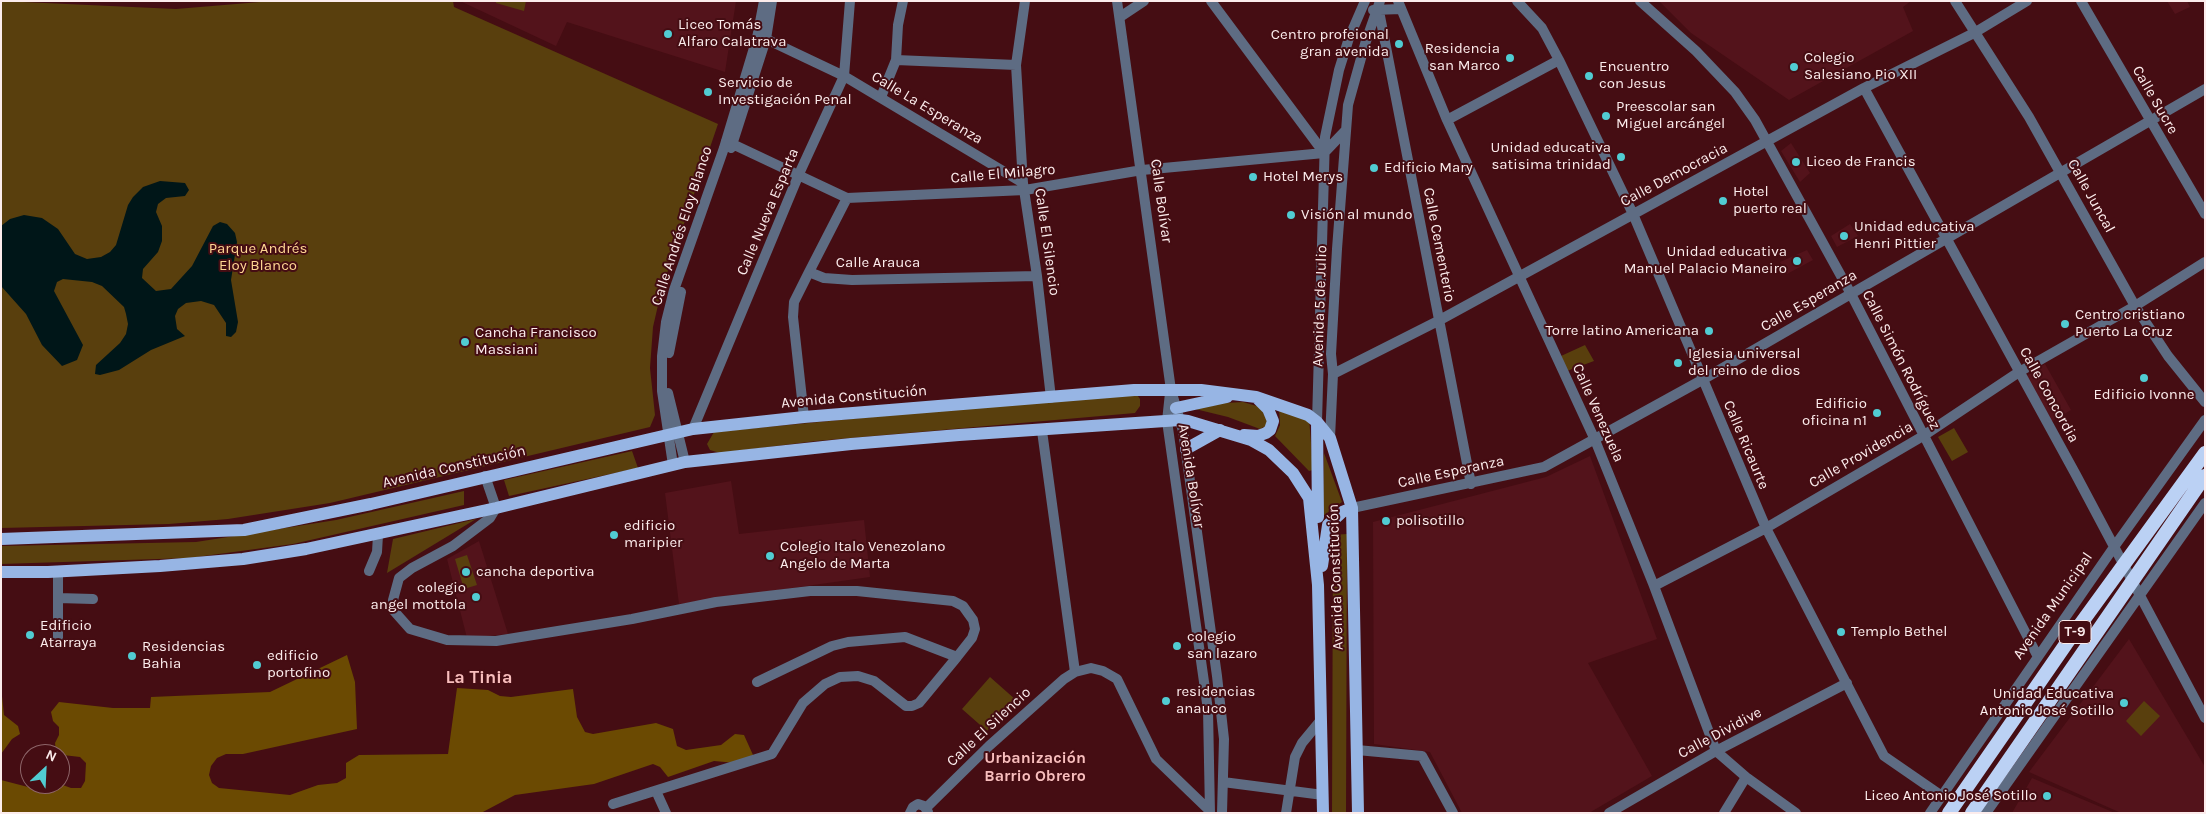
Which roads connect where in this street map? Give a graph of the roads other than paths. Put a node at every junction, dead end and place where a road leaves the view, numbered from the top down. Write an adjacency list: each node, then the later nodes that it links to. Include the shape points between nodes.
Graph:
1 (764, 1): 19 (street, Calle Andrés Eloy Blanco)
2 (772, 1): 19 (street, Calle Andrés Eloy Blanco)
3 (850, 1): 23 (street, Calle Nueva Esparta)
4 (903, 1): 20 (street)
5 (1025, 1): 22 (street, Calle El Silencio)
6 (1117, 1): 17 (street, Calle Bolívar)
7 (1144, 1): 17 (street)
8 (1211, 1): 32 (street)
9 (1517, 1): 21 (street, Calle Ricaurte, via 1542,28)
10 (1640, 1): 31 (street, Calle Simón Rodríguez, via 1696,51 1735,92)
11 (1955, 1): 18 (street, Calle Juncal)
12 (2027, 1): 18 (street, Calle Democracia)
13 (2081, 1): 28 (street, Calle Sucre)
14 (1364, 4): 16 (street); 32 (street, Avenida 5 de Julio, via 1339,70)
15 (1400, 5): 16 (street); 27 (street, Calle Venezuela)
16 (1378, 8): 29 (street, Avenida 5 de Julio, via 1348,104); 47 (street, Calle Cementerio)
17 (1120, 17): 33 (street, Calle Bolívar)
18 (1974, 33): 24 (street, Calle Democracia); 34 (street, Calle Juncal)
19 (762, 38): 23 (street, Calle La Esperanza); 30 (street, Calle Andrés Eloy Blanco)
20 (896, 60): 22 (street); 26 (street)
21 (1559, 60): 27 (street); 38 (street, Calle Ricaurte)
22 (1016, 65): 36 (street, Calle El Silencio)
23 (844, 76): 26 (street, Calle La Esperanza); 35 (street, Calle Nueva Esparta)
24 (1864, 88): 31 (street, Calle Democracia); 40 (street, Calle Concordia)
25 (2205, 89): 28 (street, Calle Esperanza)
26 (881, 97): 36 (street, Calle La Esperanza)
27 (1447, 120): 44 (street, Calle Venezuela)
28 (2150, 121): 34 (street, Calle Esperanza); 39 (street, Calle Sucre)
29 (1346, 130): 32 (street); 49 (street, Avenida 5 de Julio, via 1331,354)
30 (729, 142): 35 (street, Calle El Milagro); 64 (street, Calle Andrés Eloy Blanco, via 695,240 668,357)
31 (1768, 142): 38 (street, Calle Democracia); 45 (street, Calle Simón Rodríguez)
32 (1324, 153): 33 (street, Calle El Milagro); 60 (street, Avenida 5 de Julio)
33 (1142, 170): 36 (street, Calle El Milagro); 51 (street, Calle Bolívar)
34 (2061, 173): 40 (street, Calle Esperanza); 46 (street, Calle Juncal)
35 (799, 174): 37 (street, Calle El Milagro); 61 (street, Calle Nueva Esparta)
36 (1024, 187): 37 (street, Calle El Milagro); 43 (street, Calle El Silencio)
37 (847, 198): 42 (street)
38 (1632, 214): 44 (street, Calle Democracia); 50 (street, Calle Ricaurte)
39 (2205, 214)
40 (1946, 238): 45 (street, Calle Esperanza); 48 (street, Calle Concordia)
41 (2205, 262): 46 (street, Calle Providencia)
42 (809, 272): 43 (street, Calle Arauca, via 824,278 852,280); 57 (street, via 794,302 793,317)
43 (1037, 276): 54 (street, Calle El Silencio)
44 (1520, 276): 47 (street, Calle Democracia); 67 (street, Calle Venezuela)
45 (1851, 294): 50 (street, Calle Esperanza); 65 (street, Calle Simón Rodríguez)
46 (2135, 306): 48 (street, Calle Providencia); 55 (street, Calle Juncal, via 2168,356)
47 (1438, 321): 49 (street, Calle Democracia); 73 (street, Calle Cementerio)
48 (2019, 372): 65 (street, Calle Providencia); 80 (street, Calle Concordia)
49 (1333, 374): 66 (street, Avenida 5 de Julio)
50 (1702, 380): 67 (street, Calle Esperanza); 77 (street, Calle Ricaurte)
51 (1171, 390): 52 (main road, Avenida Constitución); 54 (main road, Avenida Constitución); 56 (street, Avenida Bolívar); 59 (street, Avenida Bolívar)
52 (1240, 394): 53 (main road, Avenida Constitución); 56 (main road)
53 (1256, 397): 60 (main road, Avenida Constitución); 63 (main road, via 1272,417 1270,430 1258,436)
54 (1050, 398): 57 (main road, Avenida Constitución)
55 (2205, 402)
56 (1178, 414): 59 (main road, Avenida Constitución); 63 (main road, Avenida Constitución); 68 (street, Avenida Bolívar)
57 (804, 417): 61 (main road, Avenida Constitución)
58 (2205, 420): 80 (street, Avenida Municipal / T-9)
59 (1167, 421): 62 (main road, Avenida Constitución); 109 (street, Avenida Bolívar, via 1208,710)
60 (1317, 422): 66 (main road, Avenida Constitución); 86 (main road)
61 (693, 429): 64 (main road, Avenida Constitución)
62 (1042, 430): 70 (main road, Avenida Constitución, via 850,444); 94 (street)
63 (1223, 431): 68 (main road); 86 (main road, Avenida Constitución, via 1269,450 1301,484 1308,498)
64 (672, 433): 70 (street, Calle Andrés Eloy Blanco); 71 (main road, Avenida Constitución)
65 (1923, 436): 77 (street, Calle Providencia); 93 (street, Calle Simón Rodríguez)
66 (1330, 438): 76 (main road, Avenida Constitución)
67 (1594, 440): 73 (street, Calle Esperanza, via 1544,467); 87 (street, Calle Venezuela)
68 (1186, 450): 102 (street, Avenida Bolívar, via 1222,714)
69 (2205, 453): 81 (highway, T-9)
70 (679, 464): 75 (main road, Avenida Constitución)
71 (485, 476): 75 (street); 79 (main road, Avenida Constitución, via 244,530)
72 (2205, 476): 85 (highway, T-9)
73 (1471, 484): 76 (street, Calle Esperanza)
74 (2205, 503): 88 (street, T-9)
75 (496, 508): 78 (main road, Avenida Constitución); 92 (street, via 490,518 474,531 399,578 393,600 394,611 410,630 447,640 496,641 716,602 810,591 857,591 963,606 970,613 975,629)
76 (1352, 508): 86 (main road, via 1342,512 1328,525); 99 (main road, Avenida Constitución)
77 (1766, 528): 87 (street, Calle Providencia); 96 (street, Calle Ricaurte)
78 (378, 535): 82 (main road, Avenida Constitución, via 243,559); 83 (street, via 377,552)
79 (1, 539)
80 (2114, 547): 81 (street, Calle Concordia); 93 (street, Avenida Municipal / T-9)
81 (2124, 565): 85 (street, Calle Concordia); 121 (highway, T-9)
82 (58, 571): 84 (main road, Avenida Constitución); 89 (street)
83 (369, 571)
84 (1, 572)
85 (2132, 581): 88 (street, Calle Concordia); 122 (highway, T-9)
86 (1318, 585): 98 (main road, Avenida Constitución)
87 (1654, 586): 100 (street, Calle Venezuela)
88 (2139, 596): 97 (street, Calle Concordia); 123 (street, T-9)
89 (58, 598): 90 (street); 91 (street)
90 (93, 599)
91 (58, 638)
92 (957, 656): 95 (street, via 905,637 848,642 832,646); 104 (street, via 912,706 906,706 874,681 858,676 840,677 825,684 803,703 772,754)
93 (2038, 658): 106 (street, Avenida Municipal / T-9)
94 (1075, 672): 108 (street, Calle El Silencio, via 989,746); 109 (street, via 1091,668 1117,679 1156,759)
95 (758, 682)
96 (1847, 684): 100 (street, Calle Dividive); 106 (street, Calle Ricaurte, via 1884,756)
97 (2205, 718)
98 (1321, 720): 103 (street, via 1295,757); 105 (main road, Avenida Constitución)
99 (1357, 750): 115 (main road, Avenida Constitución); 116 (street, via 1422,756)
100 (1716, 751): 101 (street, Calle Venezuela); 117 (street, Calle Dividive)
101 (1746, 777): 118 (street); 119 (street, Calle Venezuela)
102 (1223, 782): 103 (street); 112 (street, Avenida Bolívar)
103 (1288, 790): 105 (street); 113 (street)
104 (656, 791): 107 (street); 110 (street)
105 (1323, 795): 114 (main road, Avenida Constitución)
106 (1942, 796): 120 (street, Avenida Municipal / T-9)
107 (613, 804)
108 (927, 810): 111 (street, via 921,804 915,805)
109 (1210, 812)
110 (666, 813)
111 (910, 813)
112 (1222, 813)
113 (1286, 813)
114 (1323, 813)
115 (1358, 813)
116 (1453, 813)
117 (1609, 813)
118 (1724, 813)
119 (1796, 813)
120 (1930, 813)
121 (1949, 813)
122 (1972, 813)
123 (1986, 813)

